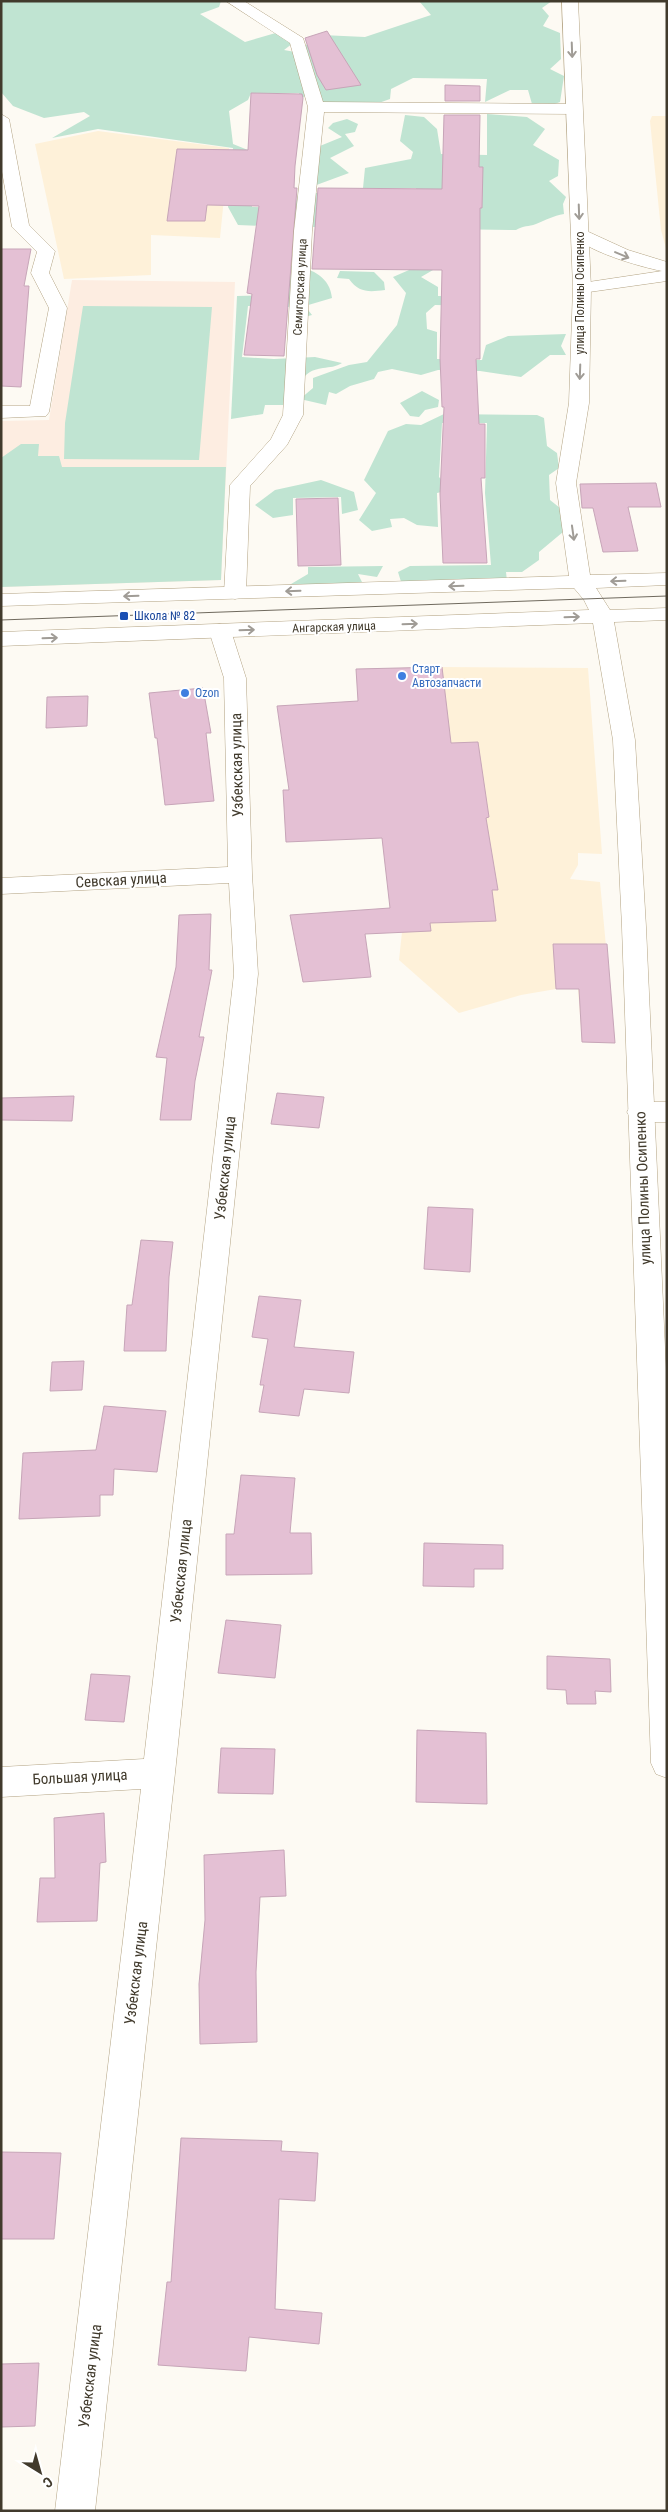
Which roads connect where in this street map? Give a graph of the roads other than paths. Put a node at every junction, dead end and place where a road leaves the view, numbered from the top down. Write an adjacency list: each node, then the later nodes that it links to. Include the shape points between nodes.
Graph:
1 (233, 1): 3 (street, Семигорская улица, via 297,41)
2 (570, 1): 4 (street, улица Полины Осипенко, one-way to 4)
3 (316, 107): 4 (street); 14 (street, Семигорская улица, via 303,231 293,415 280,441 240,485)
4 (575, 110): 7 (street, улица Полины Осипенко, one-way to 7)
5 (1, 119): 6 (street)
6 (4, 151): 11 (street, via 21,227 46,251 40,273 58,308 39,412)
7 (580, 233): 8 (street, one-way to 8, via 630,259); 10 (street, улица Полины Осипенко)
8 (667, 267)
9 (667, 276): 10 (street)
10 (582, 288): 13 (street, улица Полины Осипенко, one-way to 13, via 579,403 566,483)
11 (1, 412)
12 (667, 579): 13 (street, one-way to 13)
13 (581, 583): 14 (street, one-way to 14); 17 (street, улица Полины Осипенко, via 594,598)
14 (235, 593): 15 (street, one-way to 15)
15 (1, 600)
16 (667, 614): 17 (street, Ангарская улица)
17 (602, 616): 18 (street, Ангарская улица, one-way to 17); 22 (street, улица Полины Осипенко, via 624,740)
18 (220, 631): 19 (street, Ангарская улица, one-way to 18); 20 (street, Узбекская улица, via 235,678)
19 (1, 639)
20 (240, 874): 21 (street, Севская улица); 25 (street, Узбекская улица, via 246,974)
21 (1, 886)
22 (640, 1112): 23 (street); 24 (street, улица Полины Осипенко)
23 (667, 1112)
24 (667, 1762)
25 (159, 1773): 26 (street, Большая улица); 27 (street, Узбекская улица)
26 (1, 1782)
27 (75, 2511)

